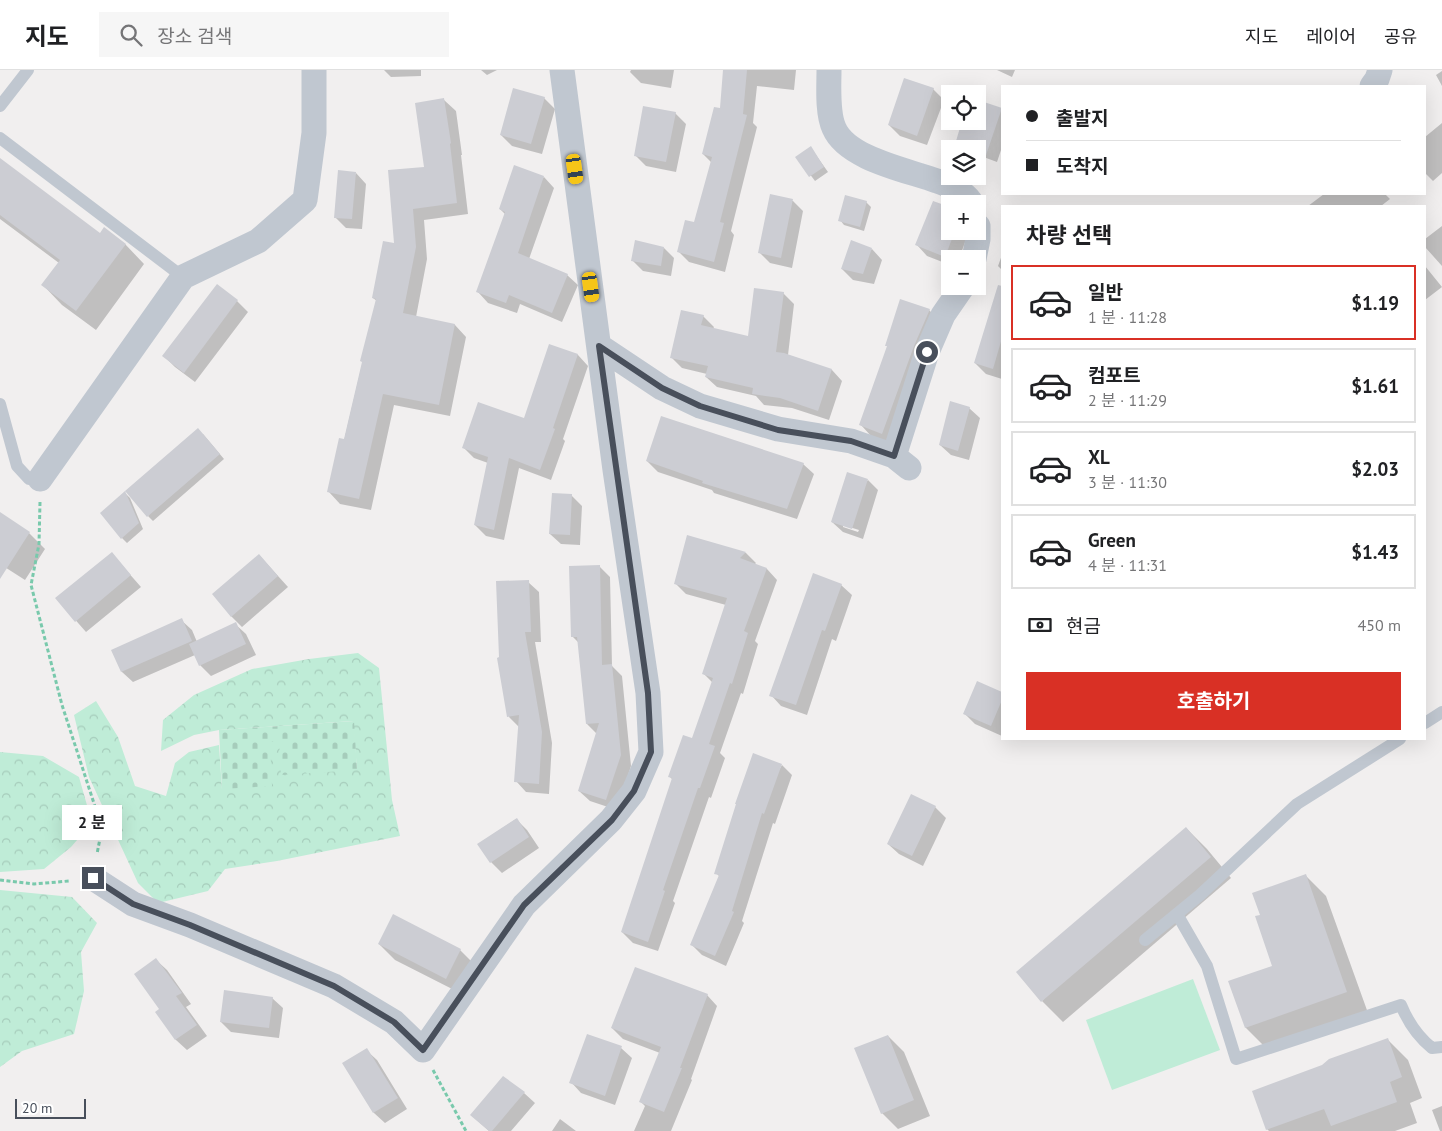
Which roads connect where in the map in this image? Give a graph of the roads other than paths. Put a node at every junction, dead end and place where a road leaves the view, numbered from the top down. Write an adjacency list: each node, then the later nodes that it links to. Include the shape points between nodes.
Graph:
1 (28, 70): 7 (lane)
2 (314, 70): 10 (street, via 314,133 305,200 258,241)
3 (562, 70): 12 (street)
4 (829, 70): 9 (street, via 833,126 840,140 859,154 948,184)
5 (1380, 70): 6 (street)
6 (1373, 85)
7 (2, 100)
8 (0, 138): 10 (lane)
9 (964, 195)
10 (184, 277): 14 (street)
11 (957, 295): 12 (street, via 943,315 927,352 901,462 851,441 778,430 700,406 662,388)
12 (599, 346): 18 (street, via 648,693 651,752 634,791 612,820 524,905 423,1050 394,1022 334,986 133,904)
13 (0, 404): 14 (lane, via 17,466 29,479)
14 (40, 479)
15 (1442, 712): 16 (lane)
16 (1426, 722)
17 (1398, 740): 19 (lane, via 1297,804)
18 (93, 878)
19 (1176, 914): 20 (lane); 21 (lane, via 1207,966 1236,1059 1401,1004 1421,1040 1432,1048)
20 (1145, 940)
21 (1442, 1047)

